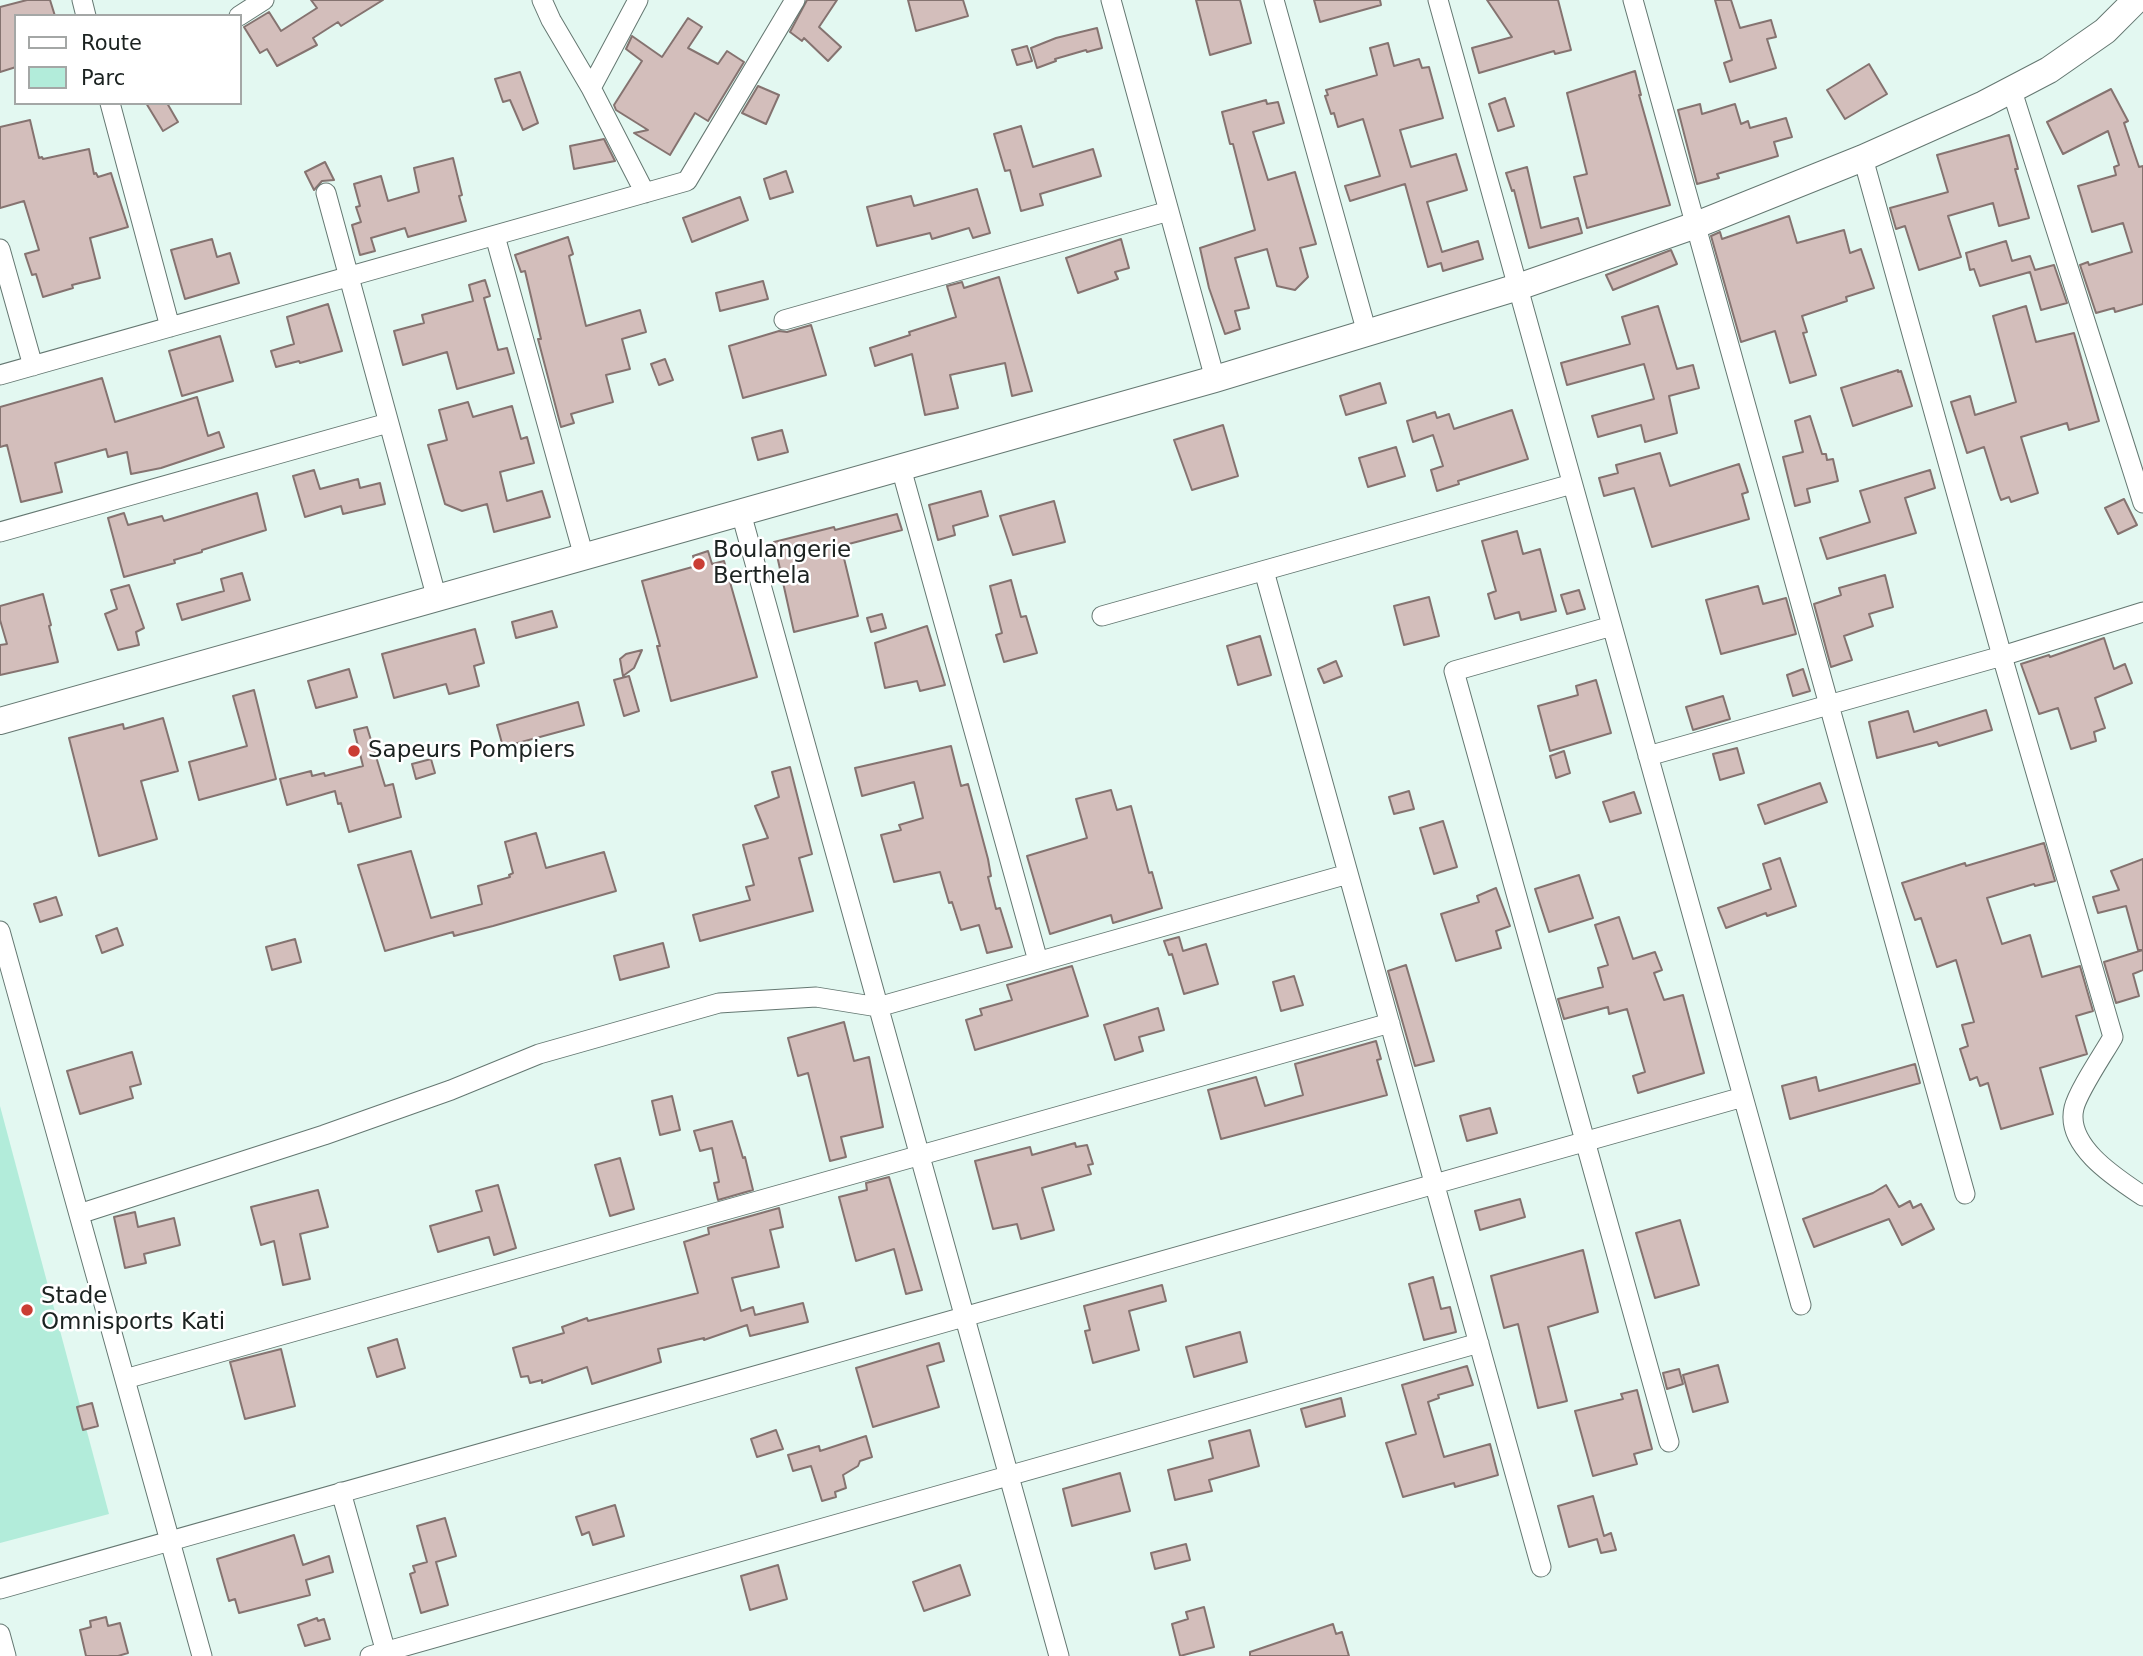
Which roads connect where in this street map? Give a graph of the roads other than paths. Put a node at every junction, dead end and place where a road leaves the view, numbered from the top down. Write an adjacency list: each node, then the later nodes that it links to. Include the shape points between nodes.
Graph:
1 (264, 0): 10 (street)
2 (542, 0): 11 (street)
3 (638, 0): 11 (street)
4 (795, 0): 16 (street, via 687,181)
5 (1111, 0): 17 (street)
6 (1274, 0): 25 (street)
7 (1438, 0): 22 (street)
8 (1633, 0): 18 (street)
9 (2136, 0): 12 (main road, via 2105,31)
10 (242, 14)
11 (591, 88): 16 (street)
12 (2012, 91): 14 (main road); 32 (street)
13 (111, 105): 24 (street)
14 (1863, 158): 18 (main road); 41 (street)
15 (326, 193): 21 (street)
16 (645, 193): 19 (street)
17 (1169, 211): 23 (street); 28 (street)
18 (1696, 225): 22 (main road); 42 (street)
19 (495, 236): 21 (street); 35 (street)
20 (0, 249): 26 (street)
21 (348, 277): 24 (street); 29 (street)
22 (1518, 287): 25 (main road); 31 (street)
23 (784, 320)
24 (170, 327): 26 (street)
25 (1367, 333): 28 (main road)
26 (33, 366): 27 (street)
27 (0, 375)
28 (1215, 379): 30 (main road)
29 (388, 423): 34 (street); 37 (street)
30 (901, 468): 33 (main road); 47 (street)
31 (1572, 484): 36 (street); 40 (street)
32 (2143, 503)
33 (741, 513): 35 (main road); 48 (street)
34 (0, 532)
35 (584, 557): 37 (main road)
36 (1264, 570): 39 (street); 45 (street)
37 (437, 599): 43 (main road)
38 (2143, 612): 41 (street)
39 (1102, 616)
40 (1612, 626): 44 (street); 51 (street, via 1454,671)
41 (2002, 656): 42 (street); 55 (street, via 2113,1037 2074,1106 2073,1123 2101,1167)
42 (1829, 705): 44 (street); 54 (street)
43 (0, 721)
44 (1648, 756): 50 (street)
45 (1348, 874): 47 (street); 49 (street)
46 (0, 931): 56 (street)
47 (1038, 961): 48 (street)
48 (878, 1007): 52 (street); 56 (street, via 816,997 719,1003 539,1054 336,1130)
49 (1390, 1023): 52 (street); 53 (street)
50 (1743, 1097): 51 (street); 57 (street)
51 (1585, 1142): 53 (street); 61 (street)
52 (919, 1155): 58 (street); 60 (street)
53 (1435, 1184): 58 (street); 59 (street)
54 (1965, 1194)
55 (2143, 1196)
56 (79, 1214): 60 (street)
57 (1801, 1305)
58 (964, 1317): 62 (street); 63 (street)
59 (1479, 1343): 62 (street); 65 (street)
60 (125, 1379): 64 (street)
61 (1669, 1442)
62 (1009, 1476): 68 (street); 71 (street)
63 (341, 1492): 64 (street); 68 (street)
64 (170, 1541): 66 (street); 70 (street)
65 (1541, 1567)
66 (0, 1589)
67 (0, 1633): 69 (street)
68 (381, 1655)
69 (6, 1656)
70 (202, 1656)
71 (1059, 1656)

